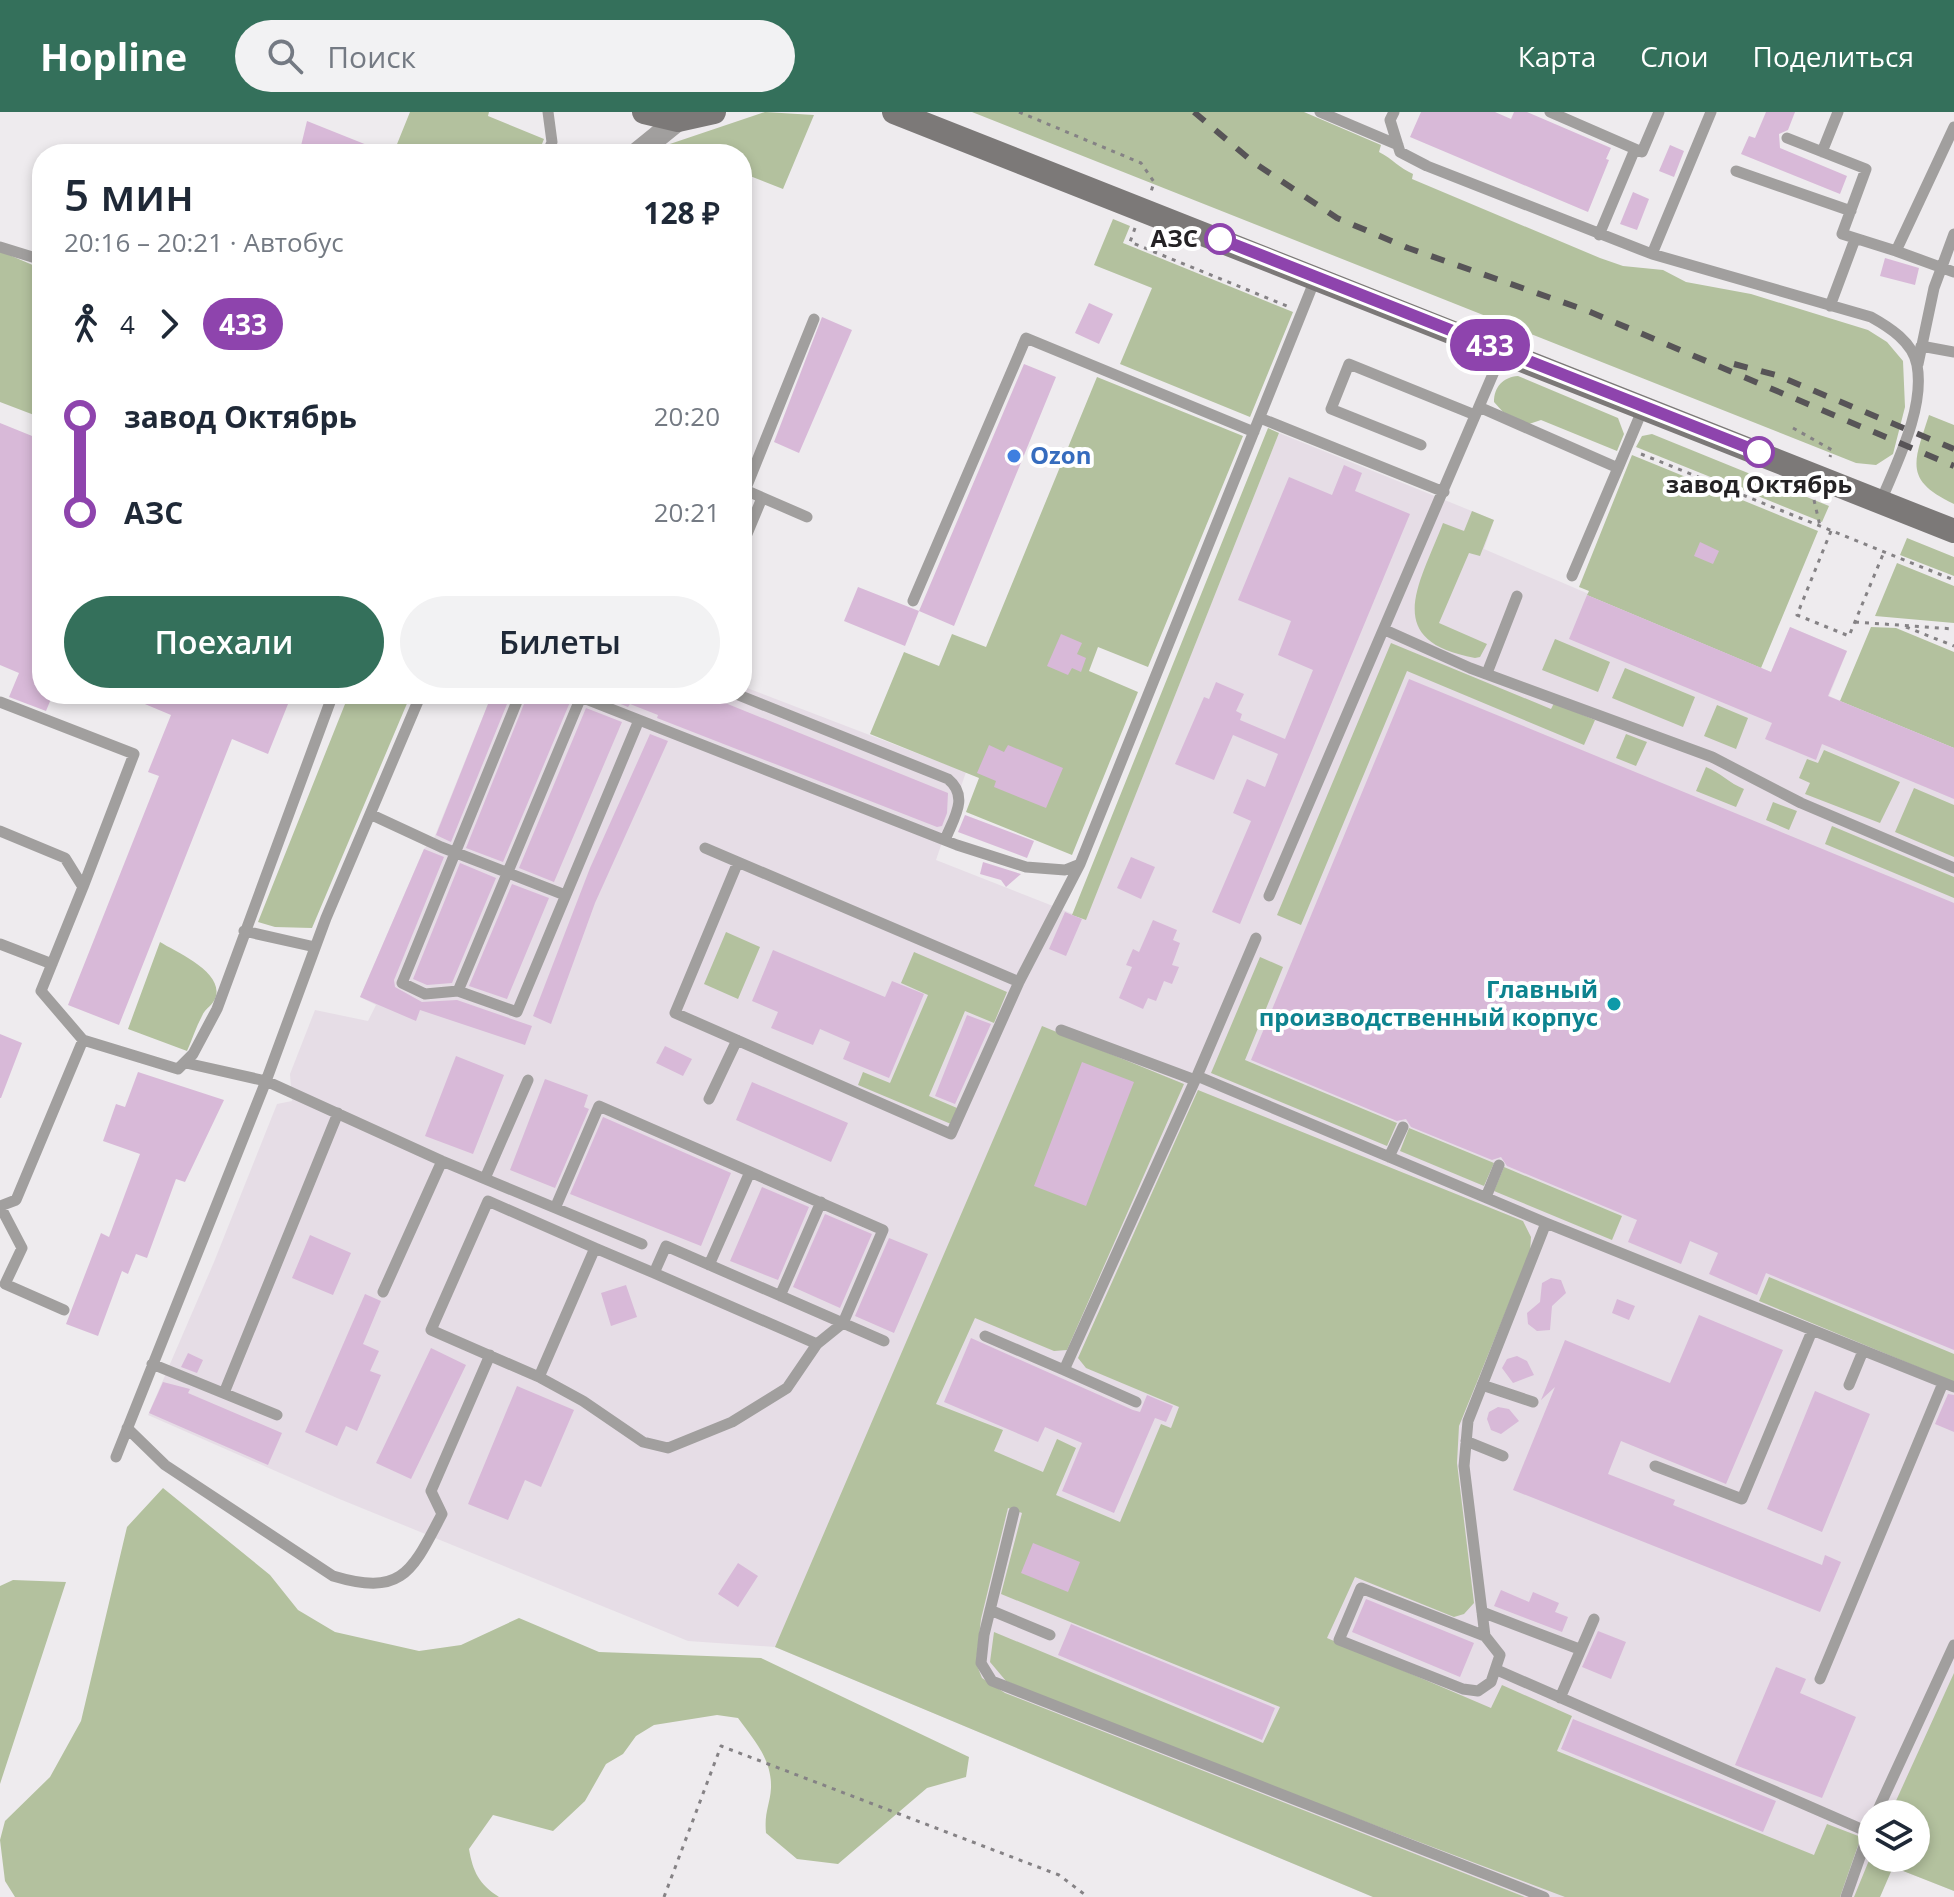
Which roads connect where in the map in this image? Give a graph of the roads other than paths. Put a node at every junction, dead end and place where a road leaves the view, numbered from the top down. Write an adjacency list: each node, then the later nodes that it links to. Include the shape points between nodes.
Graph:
1 (548, 112): 15 (lane)
2 (634, 112): 16 (street)
3 (644, 112): 12 (main road)
4 (714, 112): 12 (main road)
5 (894, 112): 32 (main road)
6 (1320, 112): 18 (lane)
7 (1394, 112): 18 (lane, via 1390,120)
8 (1550, 112): 19 (lane)
9 (1659, 112): 19 (lane, via 1642,152)
10 (1711, 112): 28 (lane)
11 (1838, 112): 20 (lane)
12 (678, 120): 17 (street)
13 (1954, 127): 27 (lane)
14 (1787, 138): 20 (lane)
15 (551, 144)
16 (635, 144)
17 (648, 144)
18 (1398, 145): 24 (lane, via 1400,152 1427,166)
19 (1635, 149): 24 (lane)
20 (1822, 152): 22 (lane, via 1866,169)
21 (1736, 171): 22 (lane)
22 (1851, 211): 25 (lane, via 1842,234)
23 (1954, 234): 30 (lane)
24 (1599, 235): 28 (lane)
25 (1855, 239): 27 (lane); 33 (lane)
26 (0, 247): 29 (lane)
27 (1896, 251): 30 (lane)
28 (1652, 254): 33 (lane)
29 (32, 257)
30 (1941, 267): 31 (lane); 35 (lane)
31 (1954, 272)
32 (1316, 276): 36 (main road); 41 (lane)
33 (1830, 306): 38 (lane, via 1885,325 1908,346)
34 (814, 319): 45 (lane)
35 (1921, 346): 37 (lane); 38 (lane)
36 (1503, 350): 39 (main road); 40 (lane)
37 (1954, 352)
38 (1917, 366): 49 (lane, via 1913,410)
39 (1644, 405): 44 (lane); 49 (main road)
40 (1477, 411): 43 (lane, via 1349,364 1331,409); 44 (lane); 46 (lane)
41 (1260, 418): 42 (lane); 46 (lane)
42 (1254, 432): 55 (lane, via 1026,338); 72 (lane)
43 (1421, 445)
44 (1618, 468): 53 (lane)
45 (752, 474)
46 (1444, 492): 56 (lane)
47 (752, 496): 48 (lane)
48 (762, 498): 50 (lane); 51 (lane)
49 (1881, 501): 52 (main road)
50 (807, 517)
51 (752, 522)
52 (1954, 531)
53 (1572, 576)
54 (1517, 596): 57 (lane)
55 (913, 601)
56 (1385, 630): 57 (lane); 77 (lane)
57 (1487, 673): 73 (lane, via 1712,757 1801,803)
58 (752, 700): 68 (lane, via 948,779 958,789 960,804)
59 (0, 702): 75 (lane, via 134,754)
60 (329, 704): 78 (lane)
61 (417, 704): 66 (lane)
62 (516, 704): 70 (lane)
63 (574, 704): 74 (lane)
64 (598, 704): 65 (lane)
65 (639, 720): 68 (lane); 76 (lane)
66 (372, 815): 70 (lane); 81 (lane)
67 (0, 831): 75 (lane, via 65,858)
68 (945, 840): 72 (lane, via 1026,867 1065,870)
69 (705, 848): 71 (lane)
70 (456, 853): 74 (lane); 84 (lane, via 402,983 425,994)
71 (738, 862): 83 (lane); 87 (lane, via 675,1013)
72 (1080, 864): 83 (lane)
73 (1954, 868)
74 (509, 873): 76 (lane); 84 (lane)
75 (83, 887): 82 (lane)
76 (565, 895): 84 (lane, via 517,1012)
77 (1269, 896)
78 (244, 931): 81 (lane); 88 (lane, via 217,1009)
79 (1256, 938): 89 (lane)
80 (0, 944): 82 (lane)
81 (315, 947): 91 (lane)
82 (52, 964): 86 (lane, via 41,991)
83 (1019, 982): 87 (lane, via 951,1134)
84 (458, 991)
85 (1061, 1030): 89 (lane)
86 (83, 1040): 88 (lane, via 178,1069); 102 (lane, via 16,1200)
87 (737, 1040): 92 (lane)
88 (186, 1063): 91 (lane)
89 (1196, 1078): 95 (lane); 120 (lane)
90 (528, 1080): 99 (lane)
91 (266, 1081): 93 (lane); 119 (lane)
92 (709, 1099)
93 (338, 1113): 96 (lane); 125 (lane)
94 (1403, 1127): 95 (lane)
95 (1389, 1157): 100 (lane)
96 (442, 1161): 99 (lane); 109 (lane)
97 (1499, 1165): 100 (lane)
98 (750, 1172): 101 (lane); 103 (lane, via 599,1106); 107 (lane)
99 (486, 1176): 103 (lane)
100 (1486, 1197): 104 (lane)
101 (821, 1202): 110 (lane); 112 (lane, via 883,1230)
102 (0, 1206): 111 (lane, via 22,1248 5,1284)
103 (556, 1206): 105 (lane)
104 (1546, 1223): 113 (lane); 122 (lane)
105 (642, 1244)
106 (595, 1248): 108 (lane); 118 (lane, via 488,1201 431,1330); 121 (lane)
107 (709, 1265): 108 (lane, via 666,1246); 110 (lane)
108 (654, 1273): 116 (lane)
109 (383, 1292)
110 (780, 1296): 112 (lane)
111 (64, 1310)
112 (843, 1323): 115 (lane); 116 (lane)
113 (1812, 1331): 117 (lane); 133 (lane, via 1742,1499)
114 (985, 1336): 120 (lane)
115 (884, 1341)
116 (817, 1344): 121 (lane, via 787,1388 732,1422 668,1448 643,1442)
117 (1863, 1351): 123 (lane); 124 (lane)
118 (490, 1355): 121 (lane); 129 (lane, via 431,1491 442,1514 416,1564 388,1584 333,1576 165,1465)
119 (152, 1364): 125 (lane); 129 (lane)
120 (1064, 1370): 126 (lane)
121 (539, 1377)
122 (1482, 1385): 127 (lane); 130 (lane)
123 (1849, 1385)
124 (1948, 1385): 143 (lane)
125 (224, 1393): 128 (lane)
126 (1136, 1402)
127 (1533, 1402)
128 (277, 1415)
129 (127, 1428): 132 (lane)
130 (1466, 1441): 131 (lane); 136 (lane, via 1464,1466)
131 (1503, 1456)
132 (116, 1457)
133 (1655, 1466)
134 (1014, 1512): 135 (lane)
135 (990, 1610): 138 (lane); 148 (lane, via 981,1663 992,1681)
136 (1482, 1612): 139 (lane); 141 (lane)
137 (1594, 1619): 141 (lane)
138 (1050, 1635)
139 (1485, 1636): 142 (lane, via 1500,1655); 142 (lane, via 1361,1588 1339,1640 1463,1689 1478,1691)
140 (1954, 1645): 145 (lane)
141 (1579, 1649): 144 (lane)
142 (1497, 1670): 144 (lane)
143 (1820, 1679)
144 (1560, 1698): 146 (lane)
145 (1882, 1800)
146 (1858, 1823)
147 (1858, 1862): 149 (lane)
148 (1544, 1897)
149 (1846, 1897)

